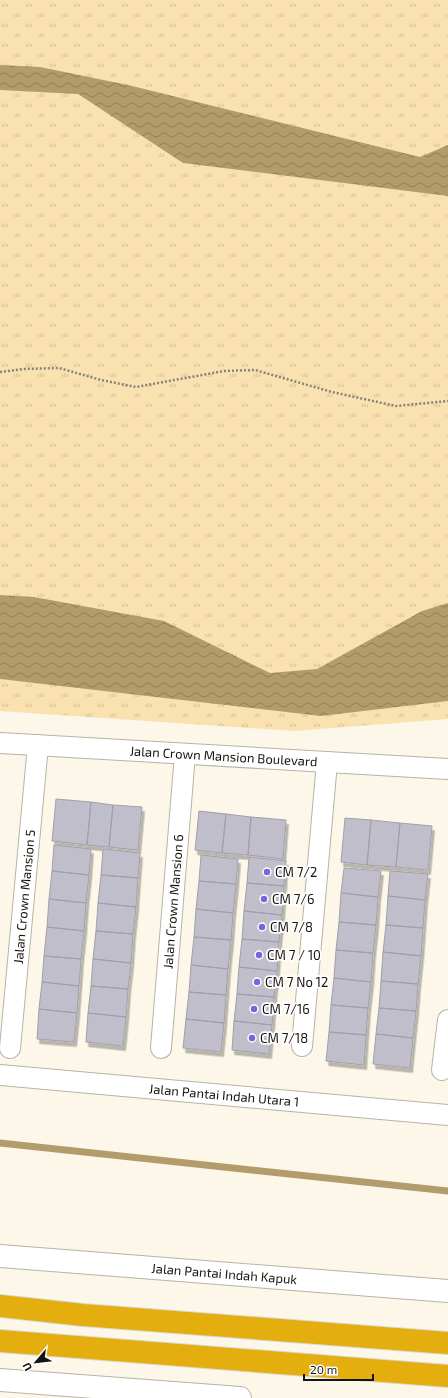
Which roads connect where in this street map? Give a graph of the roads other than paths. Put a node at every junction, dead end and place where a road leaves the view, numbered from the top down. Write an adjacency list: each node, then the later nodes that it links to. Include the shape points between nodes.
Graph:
1 (0, 743): 2 (street, Jalan Crown Mansion Boulevard)
2 (38, 745): 3 (street, Jalan Crown Mansion Boulevard); 8 (street, Jalan Crown Mansion 5)
3 (185, 754): 4 (street, Jalan Crown Mansion Boulevard); 9 (street, Jalan Crown Mansion 6)
4 (327, 762): 5 (street, Jalan Crown Mansion Boulevard); 7 (street)
5 (448, 770)
6 (448, 1020): 10 (street)
7 (302, 1046)
8 (10, 1048)
9 (161, 1048)
10 (442, 1070)
11 (0, 1075): 12 (street, Jalan Pantai Indah Utara 1)
12 (448, 1115)
13 (0, 1256): 14 (main road, Jalan Pantai Indah Kapuk)
14 (448, 1291)
15 (0, 1306): 17 (highway, via 84,1315)
16 (0, 1341): 18 (highway)
17 (448, 1343)
18 (448, 1376)
19 (0, 1380): 20 (main road)
20 (240, 1398)

